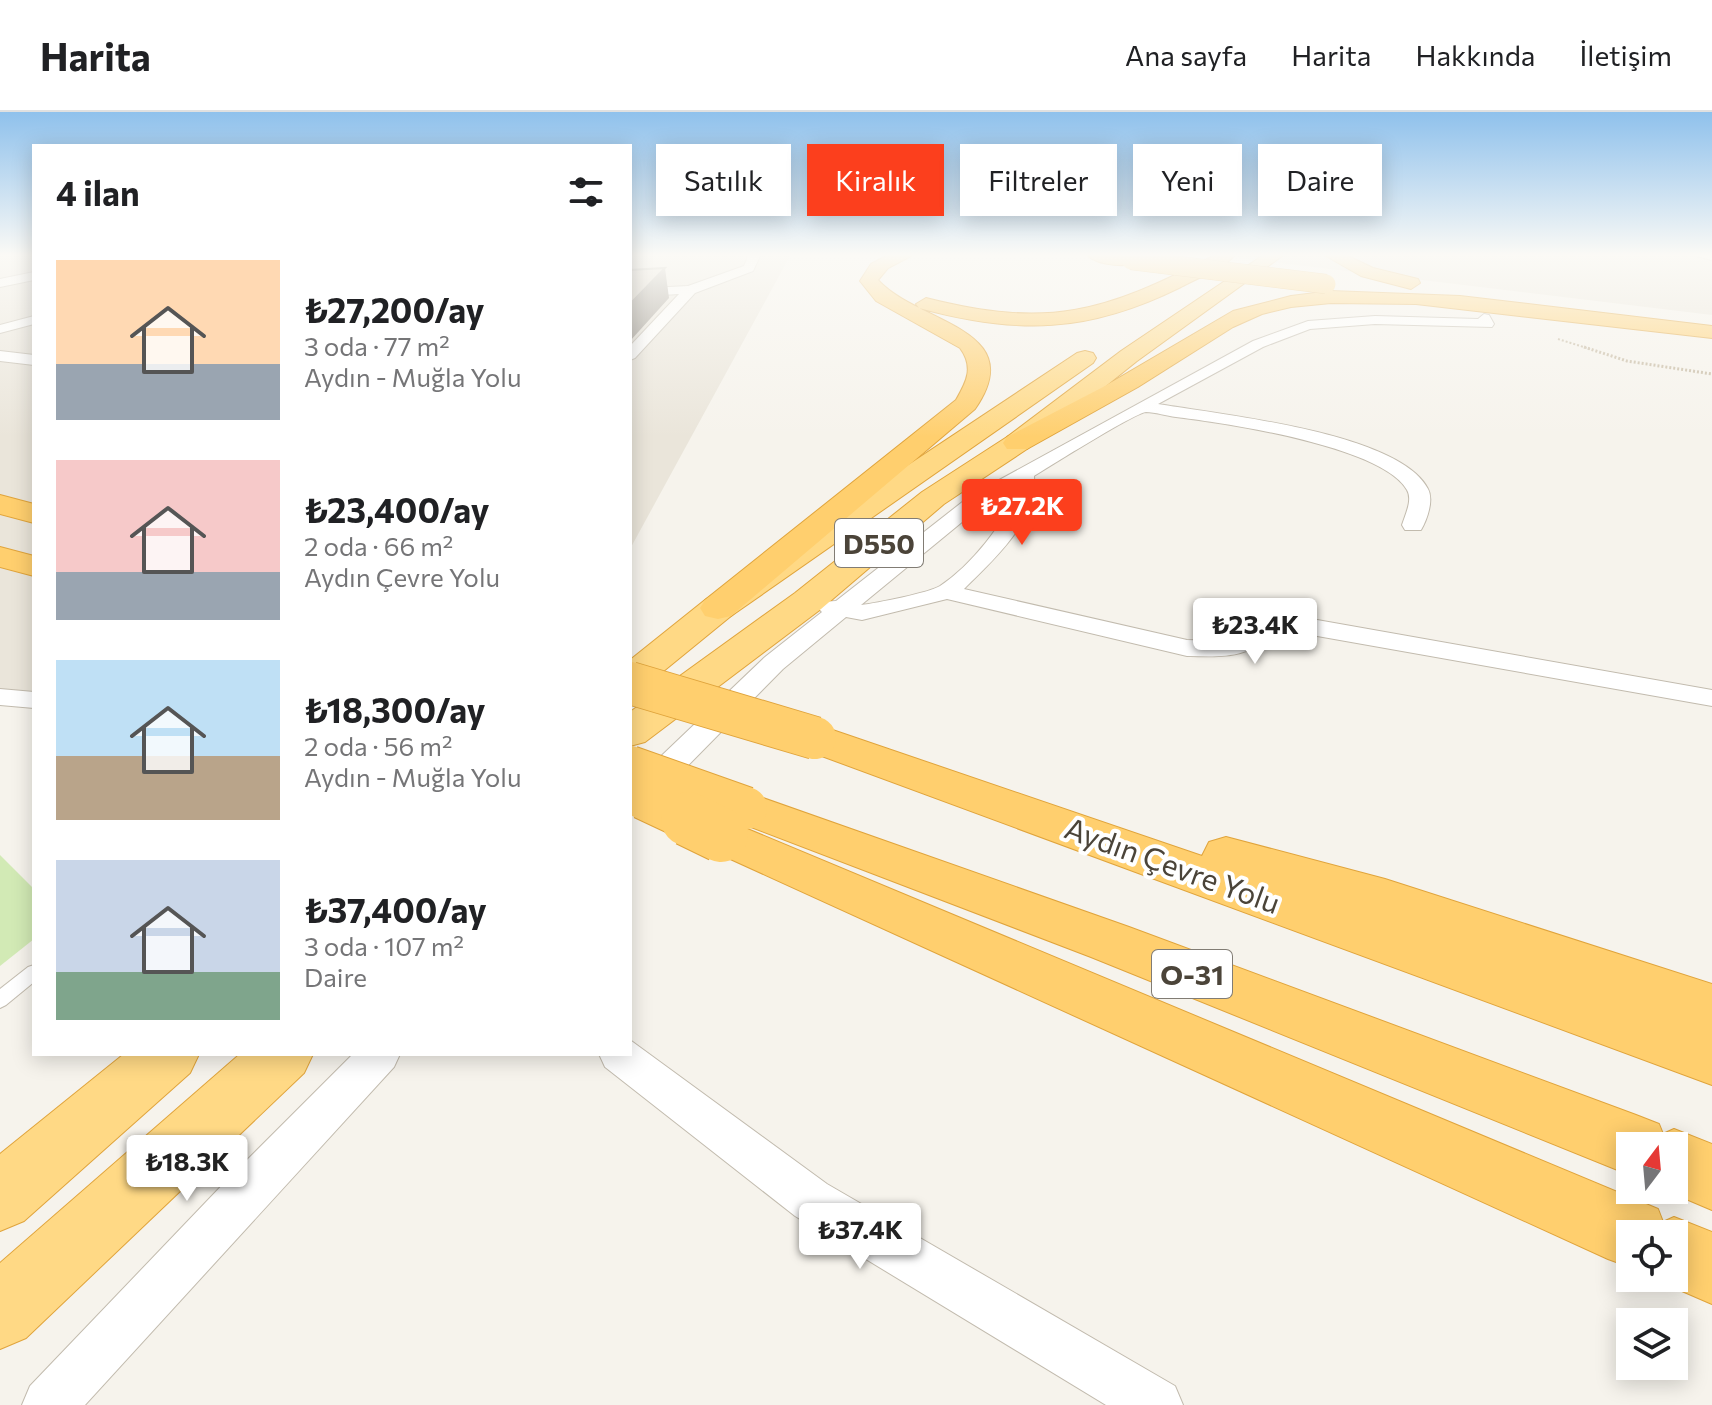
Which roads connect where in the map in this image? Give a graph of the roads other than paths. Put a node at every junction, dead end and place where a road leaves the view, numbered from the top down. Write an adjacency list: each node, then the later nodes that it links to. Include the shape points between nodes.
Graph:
1 (666, 316): 15 (street)
2 (916, 316): 27 (highway, via 977,352 983,365 978,388 966,404)
3 (1000, 316): 4 (highway)
4 (1069, 316)
5 (1147, 316): 27 (highway, D550)
6 (1186, 316): 19 (highway, D550, via 1129,356)
7 (1242, 316): 19 (highway, via 1103,398)
8 (1606, 316): 14 (highway)
9 (1616, 316): 12 (highway)
10 (32, 321): 13 (street)
11 (1486, 321): 18 (street, via 1308,325 1258,344)
12 (1712, 325)
13 (0, 329)
14 (1712, 332)
15 (632, 353)
16 (0, 356): 17 (street)
17 (32, 360)
18 (1142, 406): 19 (street); 22 (street, via 1258,424 1378,459 1418,488)
19 (1021, 458): 25 (street, via 1023,501 1001,537); 26 (highway, D550, via 933,498)
20 (0, 504): 21 (highway)
21 (32, 513)
22 (1413, 525)
23 (0, 557): 24 (highway)
24 (32, 565)
25 (947, 592): 26 (street, via 862,613); 30 (street, via 1187,648 1251,642 1264,627 1289,623)
26 (823, 605): 31 (highway, D550); 35 (street, via 774,663)
27 (718, 608): 28 (highway, D550)
28 (632, 679)
29 (632, 682): 32 (highway, Aydın Çevre Yolu, bridge)
30 (1712, 698)
31 (632, 731)
32 (893, 763): 39 (highway, via 1385,899); 44 (highway, Aydın Çevre Yolu)
33 (632, 768): 36 (highway, O-31, bridge)
34 (632, 792): 36 (highway, bridge)
35 (632, 803)
36 (733, 822): 45 (highway, O-31, via 1110,942); 49 (highway)
37 (32, 974): 38 (lane)
38 (0, 1000)
39 (1712, 1009)
40 (166, 1056): 47 (highway)
41 (281, 1056): 52 (highway)
42 (378, 1056): 53 (street)
43 (622, 1056): 54 (street, via 811,1200)
44 (1712, 1058)
45 (1616, 1138)
46 (1688, 1167): 48 (highway)
47 (20, 1172)
48 (1712, 1177)
49 (1616, 1226)
50 (1688, 1258): 51 (highway)
51 (1712, 1268)
52 (0, 1312)
53 (49, 1405)
54 (1156, 1405)

